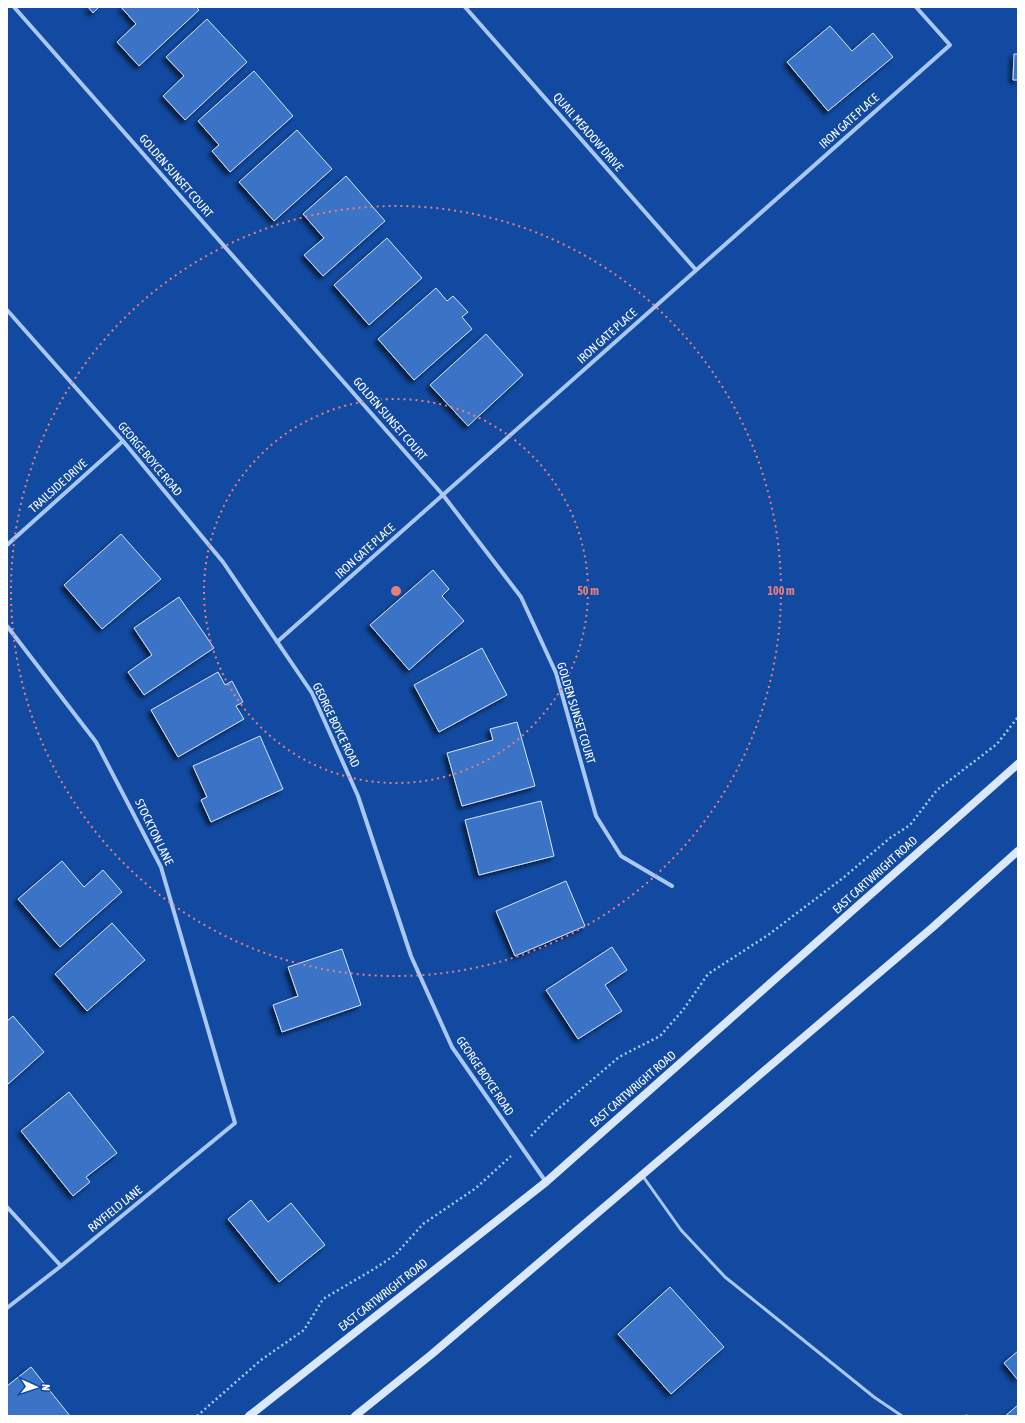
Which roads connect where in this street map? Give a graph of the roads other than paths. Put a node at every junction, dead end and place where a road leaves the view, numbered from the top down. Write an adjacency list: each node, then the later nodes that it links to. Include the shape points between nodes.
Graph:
1 (14, 7): 7 (street, GOLDEN SUNSET COURT)
2 (465, 7): 4 (street, QUAIL MEADOW DRIVE)
3 (916, 7): 4 (street, IRON GATE PLACE, via 950,45)
4 (696, 270): 7 (street, IRON GATE PLACE)
5 (7, 310): 6 (street, GEORGE BOYCE ROAD)
6 (123, 441): 8 (street, TRAILSIDE DRIVE); 10 (street, GEORGE BOYCE ROAD, via 223,562)
7 (443, 495): 10 (street, IRON GATE PLACE); 13 (street, GOLDEN SUNSET COURT, via 521,597 556,673 596,816 621,856)
8 (7, 545)
9 (7, 626): 14 (street, STOCKTON LANE, via 96,742 161,867)
10 (277, 642): 16 (street, GEORGE BOYCE ROAD, via 312,693 358,796 411,956 452,1047)
11 (1018, 764): 16 (main road, EAST CARTWRIGHT ROAD)
12 (1018, 852): 15 (main road)
13 (672, 886)
14 (235, 1124): 18 (street, RAYFIELD LANE)
15 (642, 1176): 21 (main road); 22 (lane, via 681,1230 725,1277 874,1397)
16 (546, 1182): 20 (main road, EAST CARTWRIGHT ROAD)
17 (7, 1207): 18 (street)
18 (61, 1266): 19 (street, RAYFIELD LANE)
19 (7, 1308)
20 (249, 1416)
21 (355, 1416)
22 (902, 1416)

